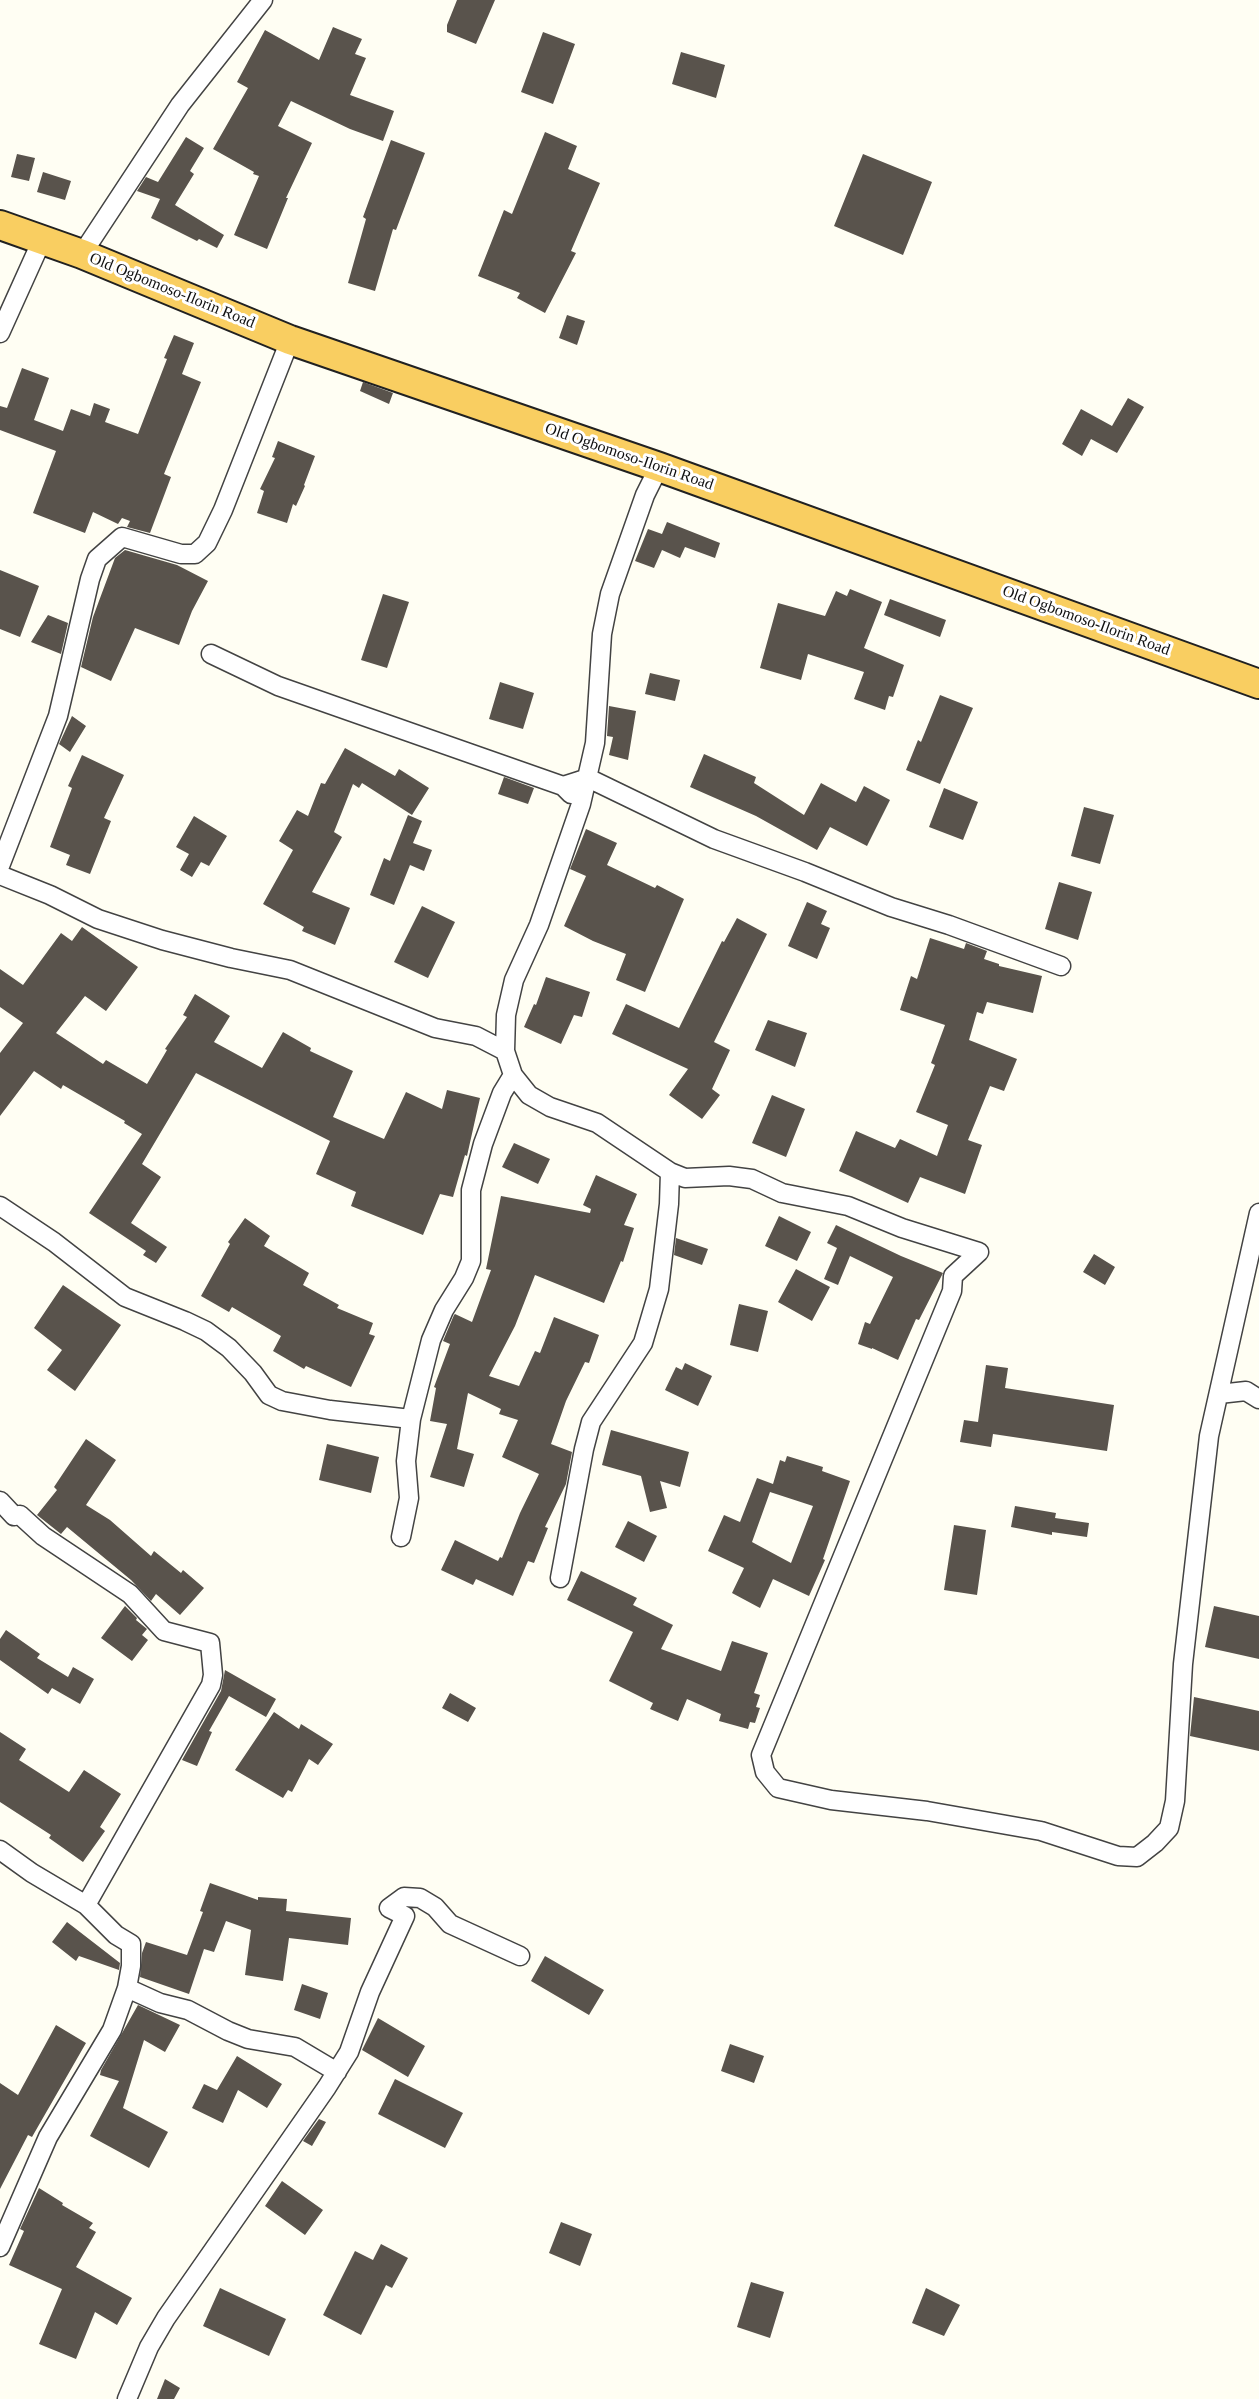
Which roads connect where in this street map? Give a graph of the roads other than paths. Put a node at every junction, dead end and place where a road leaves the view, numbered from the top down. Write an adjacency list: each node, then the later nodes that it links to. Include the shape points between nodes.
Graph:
1 (263, 0): 4 (street, via 180,105)
2 (0, 225): 3 (highway, Old Ogbomoso-Ilorin Road)
3 (42, 240): 4 (highway, Old Ogbomoso-Ilorin Road); 5 (street)
4 (82, 254): 6 (highway, Old Ogbomoso-Ilorin Road)
5 (0, 333)
6 (290, 340): 7 (highway, Old Ogbomoso-Ilorin Road); 13 (street, via 207,543 195,554 181,554 122,537 97,559 58,716)
7 (659, 466): 9 (highway, Old Ogbomoso-Ilorin Road); 10 (street, via 610,594 602,634 595,742)
8 (211, 654): 11 (street, via 328,705)
9 (1259, 684)
10 (588, 778): 11 (street); 12 (street); 15 (street, via 714,839 891,907)
11 (562, 786): 12 (street)
12 (581, 804): 16 (street, via 539,925 514,981)
13 (0, 866)
14 (0, 875): 17 (street, via 98,919 231,958 290,970 435,1028)
15 (1061, 966)
16 (506, 1015): 17 (street); 18 (street)
17 (476, 1036): 18 (street)
18 (505, 1051): 19 (street)
19 (513, 1075): 20 (street, via 529,1095 550,1107 597,1123); 25 (street, via 483,1144 471,1190 471,1261 431,1340)
20 (670, 1172): 23 (street, via 685,1178 752,1179 782,1193 848,1206 979,1252 952,1276 952,1292 761,1755 765,1772 778,1788 831,1800 927,1811 1041,1831 1118,1857 1137,1857 1155,1843 1169,1828 1175,1801 1184,1652 1209,1436); 28 (street, via 659,1289 643,1343 591,1422)
21 (0, 1206): 25 (street, via 125,1297 185,1321 229,1348 269,1395 330,1410)
22 (1259, 1213): 23 (street)
23 (1219, 1394): 24 (street, via 1246,1390)
24 (1259, 1399)
25 (411, 1419): 27 (street, via 406,1461 409,1498)
26 (0, 1501): 30 (street, via 14,1516 20,1515 43,1536 130,1594 164,1631 210,1643 211,1685)
27 (401, 1537)
28 (560, 1578)
29 (0, 1850): 30 (street)
30 (86, 1905): 32 (street, via 116,1935 131,1944)
31 (520, 1956): 33 (street, via 450,1924 435,1907 420,1898 404,1897 389,1908 405,1916 370,1992 349,2052)
32 (126, 1988): 33 (street, via 188,2010 248,2039 295,2047); 34 (street, via 112,2030 48,2137)
33 (337, 2072): 35 (street, via 166,2318)
34 (0, 2247)
35 (127, 2399)

